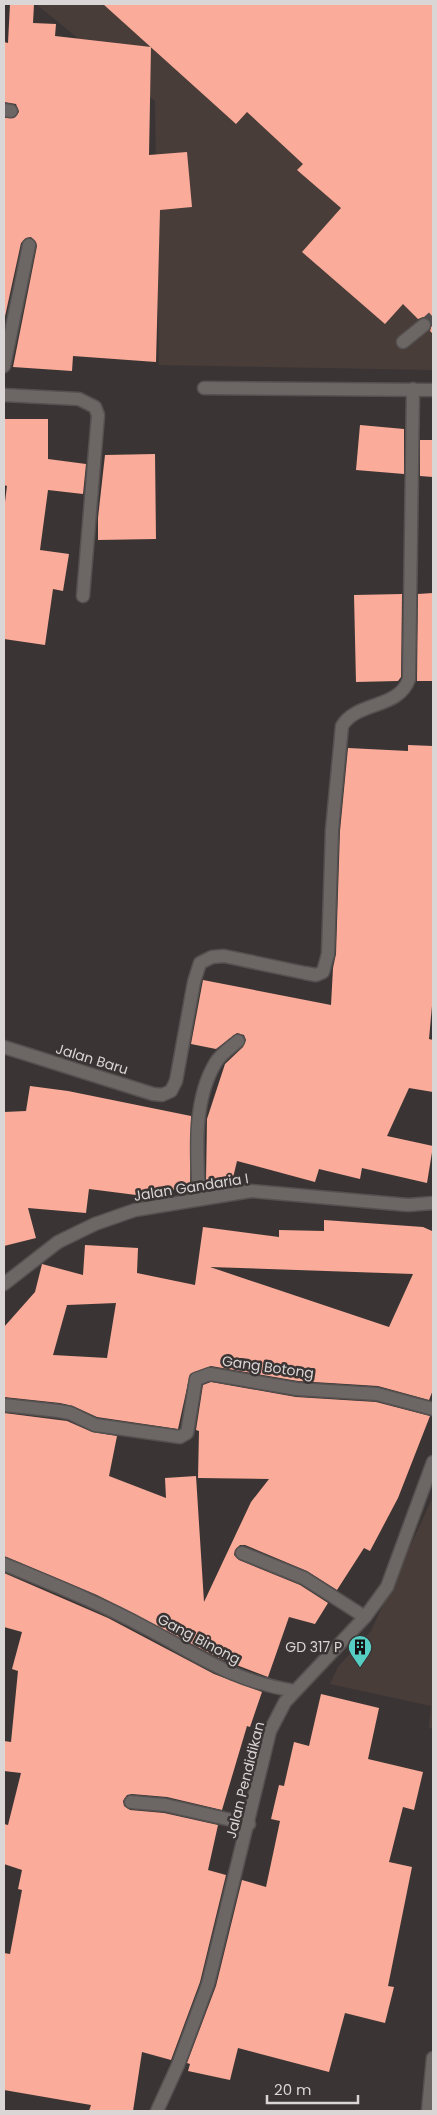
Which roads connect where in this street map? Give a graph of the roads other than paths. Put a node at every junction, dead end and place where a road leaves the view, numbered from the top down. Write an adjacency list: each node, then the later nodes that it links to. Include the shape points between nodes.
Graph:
1 (29, 245): 4 (street)
2 (424, 325): 3 (street)
3 (403, 342)
4 (4, 366)
5 (204, 388): 6 (street)
6 (413, 389): 7 (street); 11 (street, Jalan Baru, via 409,679 400,694 347,717 342,726 332,830 326,966 323,972 316,975 224,956 200,963 176,1081 171,1091 162,1095)
7 (433, 390)
8 (4, 395): 9 (street, via 79,399 95,407 98,415)
9 (83, 596)
10 (238, 1041): 12 (street, via 217,1060 204,1088 199,1131)
11 (4, 1047)
12 (199, 1198): 13 (street, Jalan Gandaria I, via 251,1191 408,1205); 14 (street, Jalan Gandaria I, via 135,1210 95,1224 58,1242)
13 (433, 1203)
14 (4, 1284)
15 (4, 1405): 16 (street, Gang Botong, via 59,1411 96,1425 183,1437 196,1379 210,1374 297,1389 377,1394)
16 (433, 1409)
17 (433, 1462): 20 (street, Jalan Pendidikan, via 387,1587)
18 (242, 1553): 20 (street, via 304,1578)
19 (4, 1564): 21 (street, Gang Binong, via 94,1601 232,1675 267,1687)
20 (365, 1617): 21 (street, Jalan Pendidikan)
21 (295, 1691): 23 (street, Jalan Pendidikan, via 285,1702 270,1731)
22 (131, 1802): 23 (street, via 165,1805)
23 (249, 1824): 25 (street, Jalan Pendidikan, via 208,1984)
24 (433, 2058): 26 (street)
25 (157, 2111)
26 (428, 2111)

